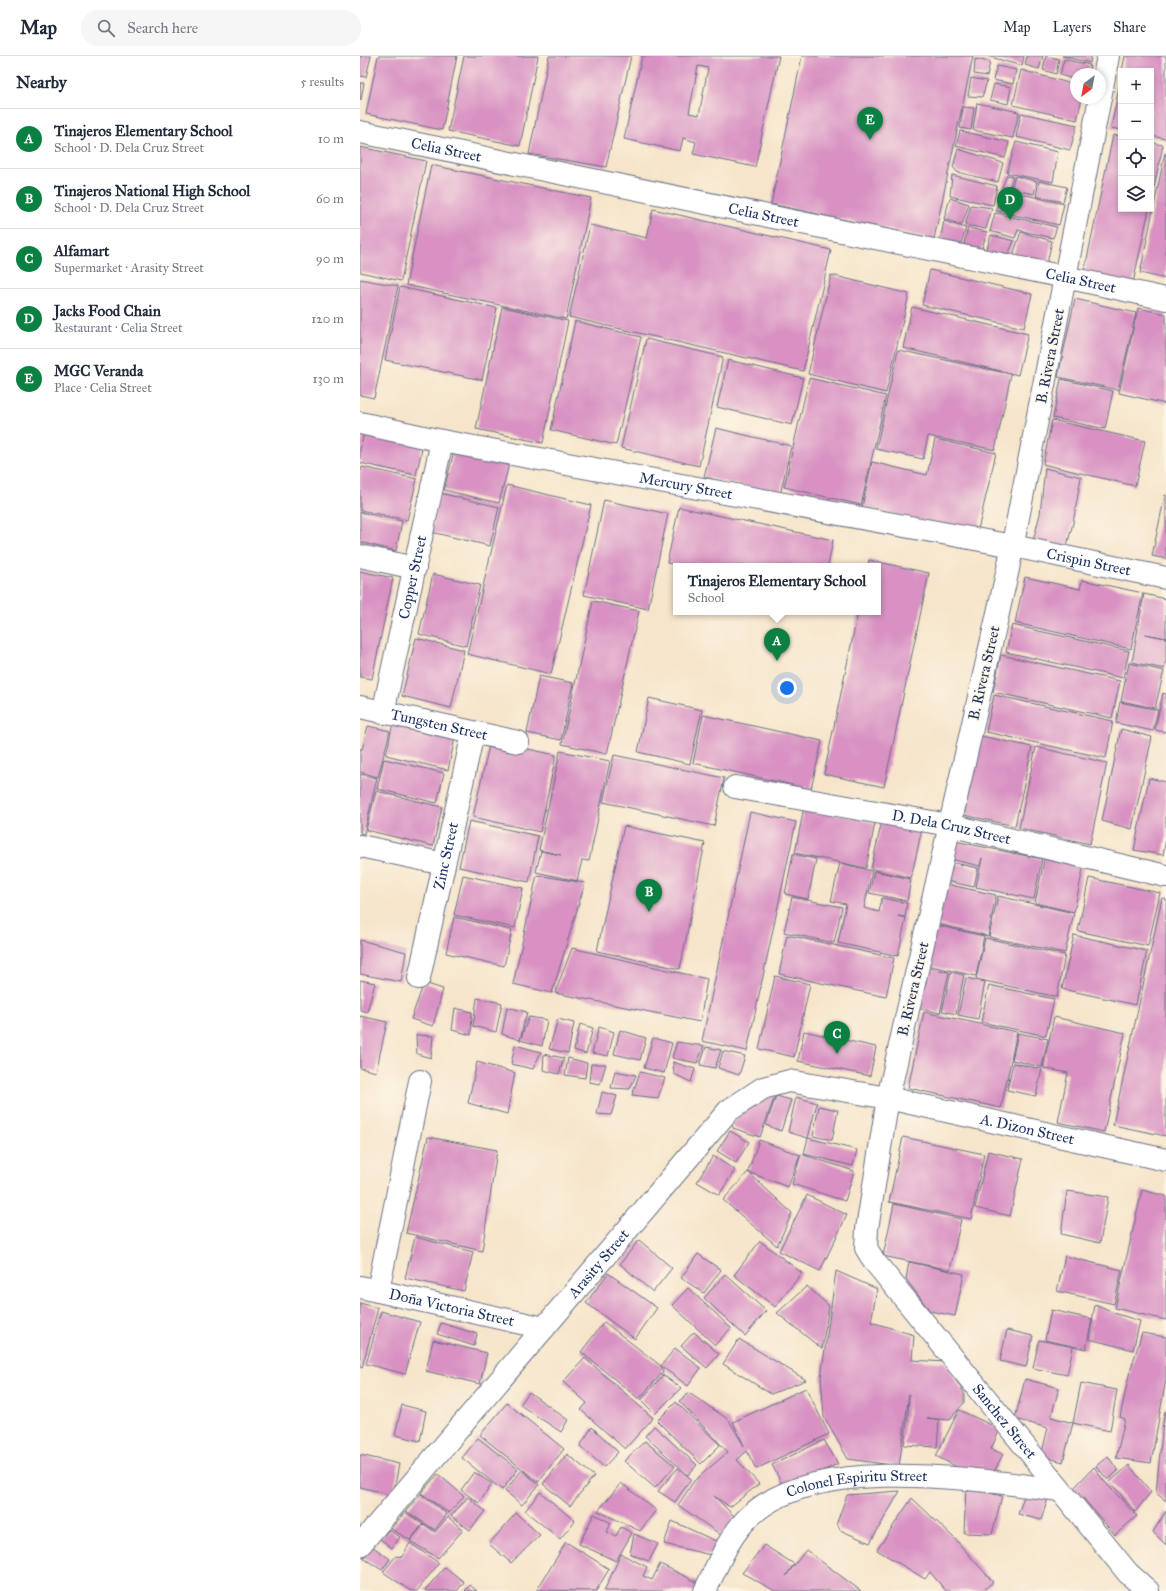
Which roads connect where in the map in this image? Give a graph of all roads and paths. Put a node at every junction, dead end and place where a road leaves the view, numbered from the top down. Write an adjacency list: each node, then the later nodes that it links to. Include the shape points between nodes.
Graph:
1 (1108, 56): 2 (street, B. Rivera Street)
2 (1106, 68)
3 (1099, 104): 5 (street, B. Rivera Street)
4 (360, 132): 5 (street, Celia Street)
5 (1065, 277): 6 (street, Celia Street); 9 (street, B. Rivera Street)
6 (1166, 299)
7 (360, 423): 8 (street, Mercury Street)
8 (442, 441): 9 (street, Mercury Street); 11 (street, Copper Street)
9 (1013, 546): 12 (street, Crispin Street); 18 (street, B. Rivera Street)
10 (360, 556): 11 (street)
11 (415, 568): 14 (street, Copper Street)
12 (1166, 578)
13 (360, 707): 14 (street, Tungsten Street)
14 (383, 712): 15 (street, Tungsten Street)
15 (473, 733): 16 (street, Tungsten Street); 20 (street, Zinc Street)
16 (518, 742)
17 (735, 787): 18 (street, D. Dela Cruz Street)
18 (950, 826): 21 (street, D. Dela Cruz Street); 24 (street, B. Rivera Street)
19 (360, 846): 20 (street)
20 (444, 864): 22 (street, Zinc Street)
21 (1166, 876)
22 (419, 978)
23 (420, 1081): 27 (street)
24 (888, 1098): 25 (street, A. Dizon Street); 26 (street, B. Rivera Street); 28 (street, Arasity Street, via 788,1080 763,1088 750,1096 728,1111)
25 (1166, 1160)
26 (866, 1248): 29 (street, Sanchez Street, via 874,1262)
27 (369, 1289): 28 (street, Doña Victoria Street)
28 (544, 1328): 30 (street, Arasity Street)
29 (1060, 1490): 31 (street, Colonel Espiritu Street, via 946,1477 899,1476 835,1479 797,1488 776,1497 750,1516 737,1530); 32 (street, Sanchez Street, via 1128,1573)
30 (360, 1545)
31 (705, 1591)
32 (1148, 1591)

